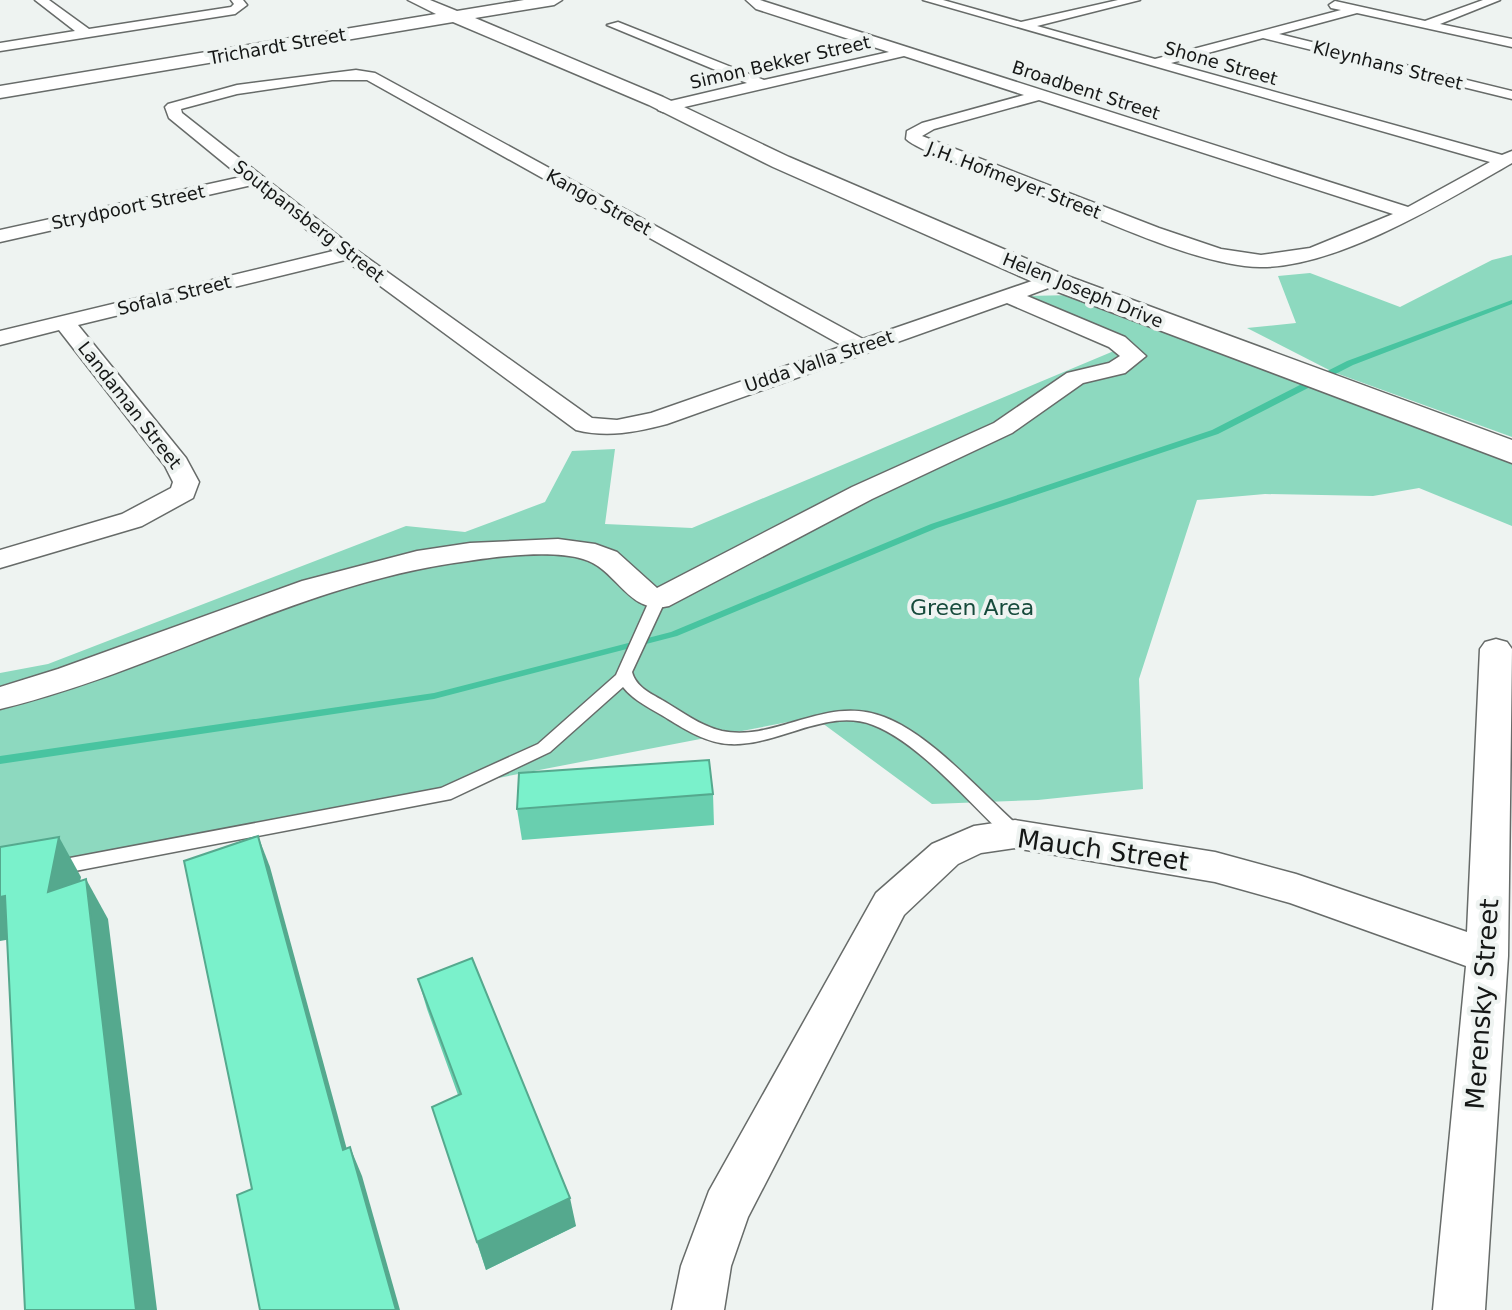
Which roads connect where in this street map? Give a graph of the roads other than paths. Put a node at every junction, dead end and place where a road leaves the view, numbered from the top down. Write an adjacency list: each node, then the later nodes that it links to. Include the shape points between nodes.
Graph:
1 (41, 0): 20 (street)
2 (237, 0): 20 (street, via 240,8)
3 (482, 0): 9 (street, Trichardt Street)
4 (554, 0): 11 (street, Trichardt Street)
5 (752, 0): 24 (street, Broadbent Street)
6 (929, 0): 17 (street, Shone Street)
7 (1128, 0): 17 (street)
8 (1494, 0): 15 (street)
9 (428, 3): 13 (street, Trichardt Street); 14 (street, Helen Joseph Drive)
10 (1327, 3): 12 (street)
11 (512, 6): 14 (street, Trichardt Street); 18 (street, via 485,19)
12 (1356, 10): 15 (street); 21 (street)
13 (390, 15): 14 (street, Trichardt Street); 19 (street, Trichardt Street); 19 (street, via 447,38); 28 (street, Trichardt Street)
14 (454, 16): 18 (street, Helen Joseph Drive)
15 (1428, 24): 22 (street)
16 (613, 25): 29 (street)
17 (1021, 25): 25 (street, Shone Street)
18 (486, 31): 33 (street, Helen Joseph Drive)
19 (360, 32): 30 (street, Trichardt Street)
20 (86, 33): 23 (street)
21 (1265, 35): 25 (street); 31 (street, Kleynhans Street)
22 (1512, 43)
23 (0, 47)
24 (905, 52): 29 (street, Simon Bekker Street); 32 (street, Broadbent Street)
25 (1154, 63): 34 (street, Shone Street)
26 (520, 65): 33 (street, Helen Joseph Drive)
27 (332, 75): 35 (street, Soutpansberg Street, via 173,107 174,115); 43 (street, Kango Street, via 370,76)
28 (0, 78)
29 (764, 85): 33 (street, Simon Bekker Street)
30 (0, 92)
31 (1512, 95)
32 (1038, 96): 36 (street, Broadbent Street); 36 (street, J.H. Hofmeyer Street, via 928,126 917,130 914,139 1152,232 1246,260 1314,253)
33 (663, 107): 39 (street, Helen Joseph Drive)
34 (1508, 158): 36 (street)
35 (256, 179): 37 (street, Strydpoort Street); 38 (street, Soutpansberg Street)
36 (1410, 214)
37 (2, 232)
38 (348, 253): 41 (street, Sofala Street); 44 (street, Soutpansberg Street)
39 (1052, 280): 40 (street, Udda Valla Street); 45 (street, Helen Joseph Drive)
40 (1007, 295): 43 (street, Udda Valla Street); 47 (street, via 1117,342 1135,356 1117,368 1075,378 1003,428 862,493)
41 (64, 322): 42 (street, Sofala Street); 46 (street, Landaman Street, via 186,482 183,492 132,520)
42 (0, 338)
43 (861, 347): 44 (street, Udda Valla Street, via 658,419 617,428)
44 (585, 425)
45 (1512, 452)
46 (0, 559)
47 (658, 599): 49 (lane); 50 (street, via 645,595 602,554 541,548 454,554 343,578)
48 (1496, 649): 53 (street, Merensky Street)
49 (624, 677): 51 (lane, via 654,703 728,738 839,715 879,721 928,755); 52 (lane, via 544,748 445,794)
50 (0, 698)
51 (1015, 834): 53 (street, Mauch Street, via 1215,867 1296,889); 54 (street, Mauch Street, via 974,840 945,854 890,904 726,1208)
52 (31, 873)
53 (1487, 956): 55 (street, Merensky Street)
54 (698, 1310)
55 (1459, 1310)

